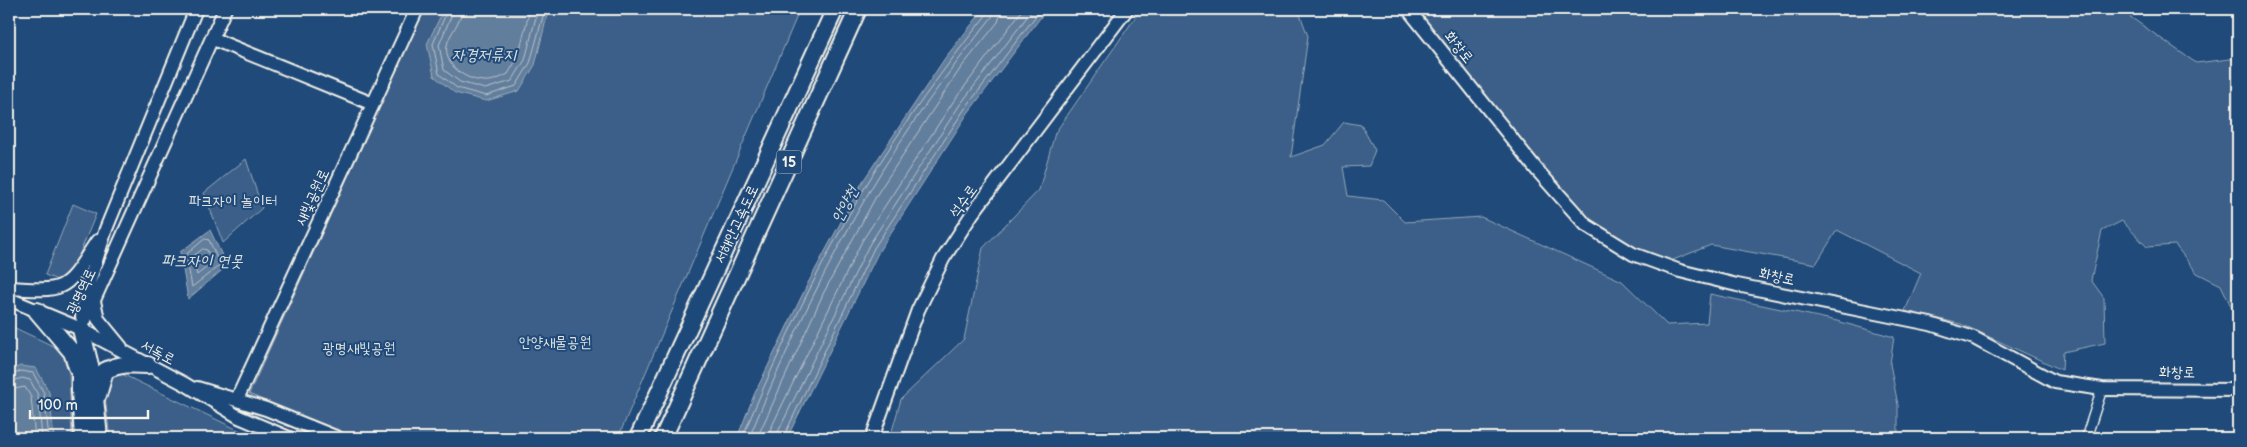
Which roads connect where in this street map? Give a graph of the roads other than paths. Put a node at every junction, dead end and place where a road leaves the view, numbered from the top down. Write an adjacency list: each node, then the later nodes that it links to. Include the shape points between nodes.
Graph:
1 (196, 9): 10 (street, 광명역로)
2 (225, 9): 8 (street, 광명역로)
3 (417, 9): 9 (street, 새빛공원로)
4 (835, 9): 28 (highway, 서해안고속도로 / 15)
5 (858, 9): 29 (highway, 서해안고속도로 / 15)
6 (1126, 9): 30 (street, 석수로, via 972,214 943,259 918,310)
7 (1408, 9): 20 (street, 화창로, via 1537,170 1586,225 1633,254 1680,271 1930,324 1974,338 2055,382)
8 (213, 39): 9 (street); 13 (street, 광명역로)
9 (373, 104): 22 (street, 새빛공원로)
10 (106, 229): 11 (street, via 67,284 44,291); 15 (street, 광명역로, via 85,295)
11 (9, 288)
12 (9, 299): 14 (street, 서독로)
13 (94, 301): 15 (street, 광명역로); 16 (street, via 98,319)
14 (37, 311): 15 (street, 서독로); 18 (highway, via 72,352)
15 (81, 329): 16 (street, 서독로); 18 (highway); 23 (highway)
16 (126, 353): 17 (street, 서독로)
17 (148, 365): 19 (street, 서독로); 23 (highway, via 127,363 106,371)
18 (79, 372): 24 (highway)
19 (185, 384): 22 (street); 26 (street, 서독로, via 239,417)
20 (2102, 389): 21 (street, 화창로); 31 (street, via 2088,432)
21 (2238, 390)
22 (237, 399): 27 (street)
23 (97, 402): 25 (highway)
24 (83, 438)
25 (99, 438)
26 (290, 438)
27 (338, 438)
28 (638, 438)
29 (663, 438)
30 (872, 438)
31 (2089, 438)

